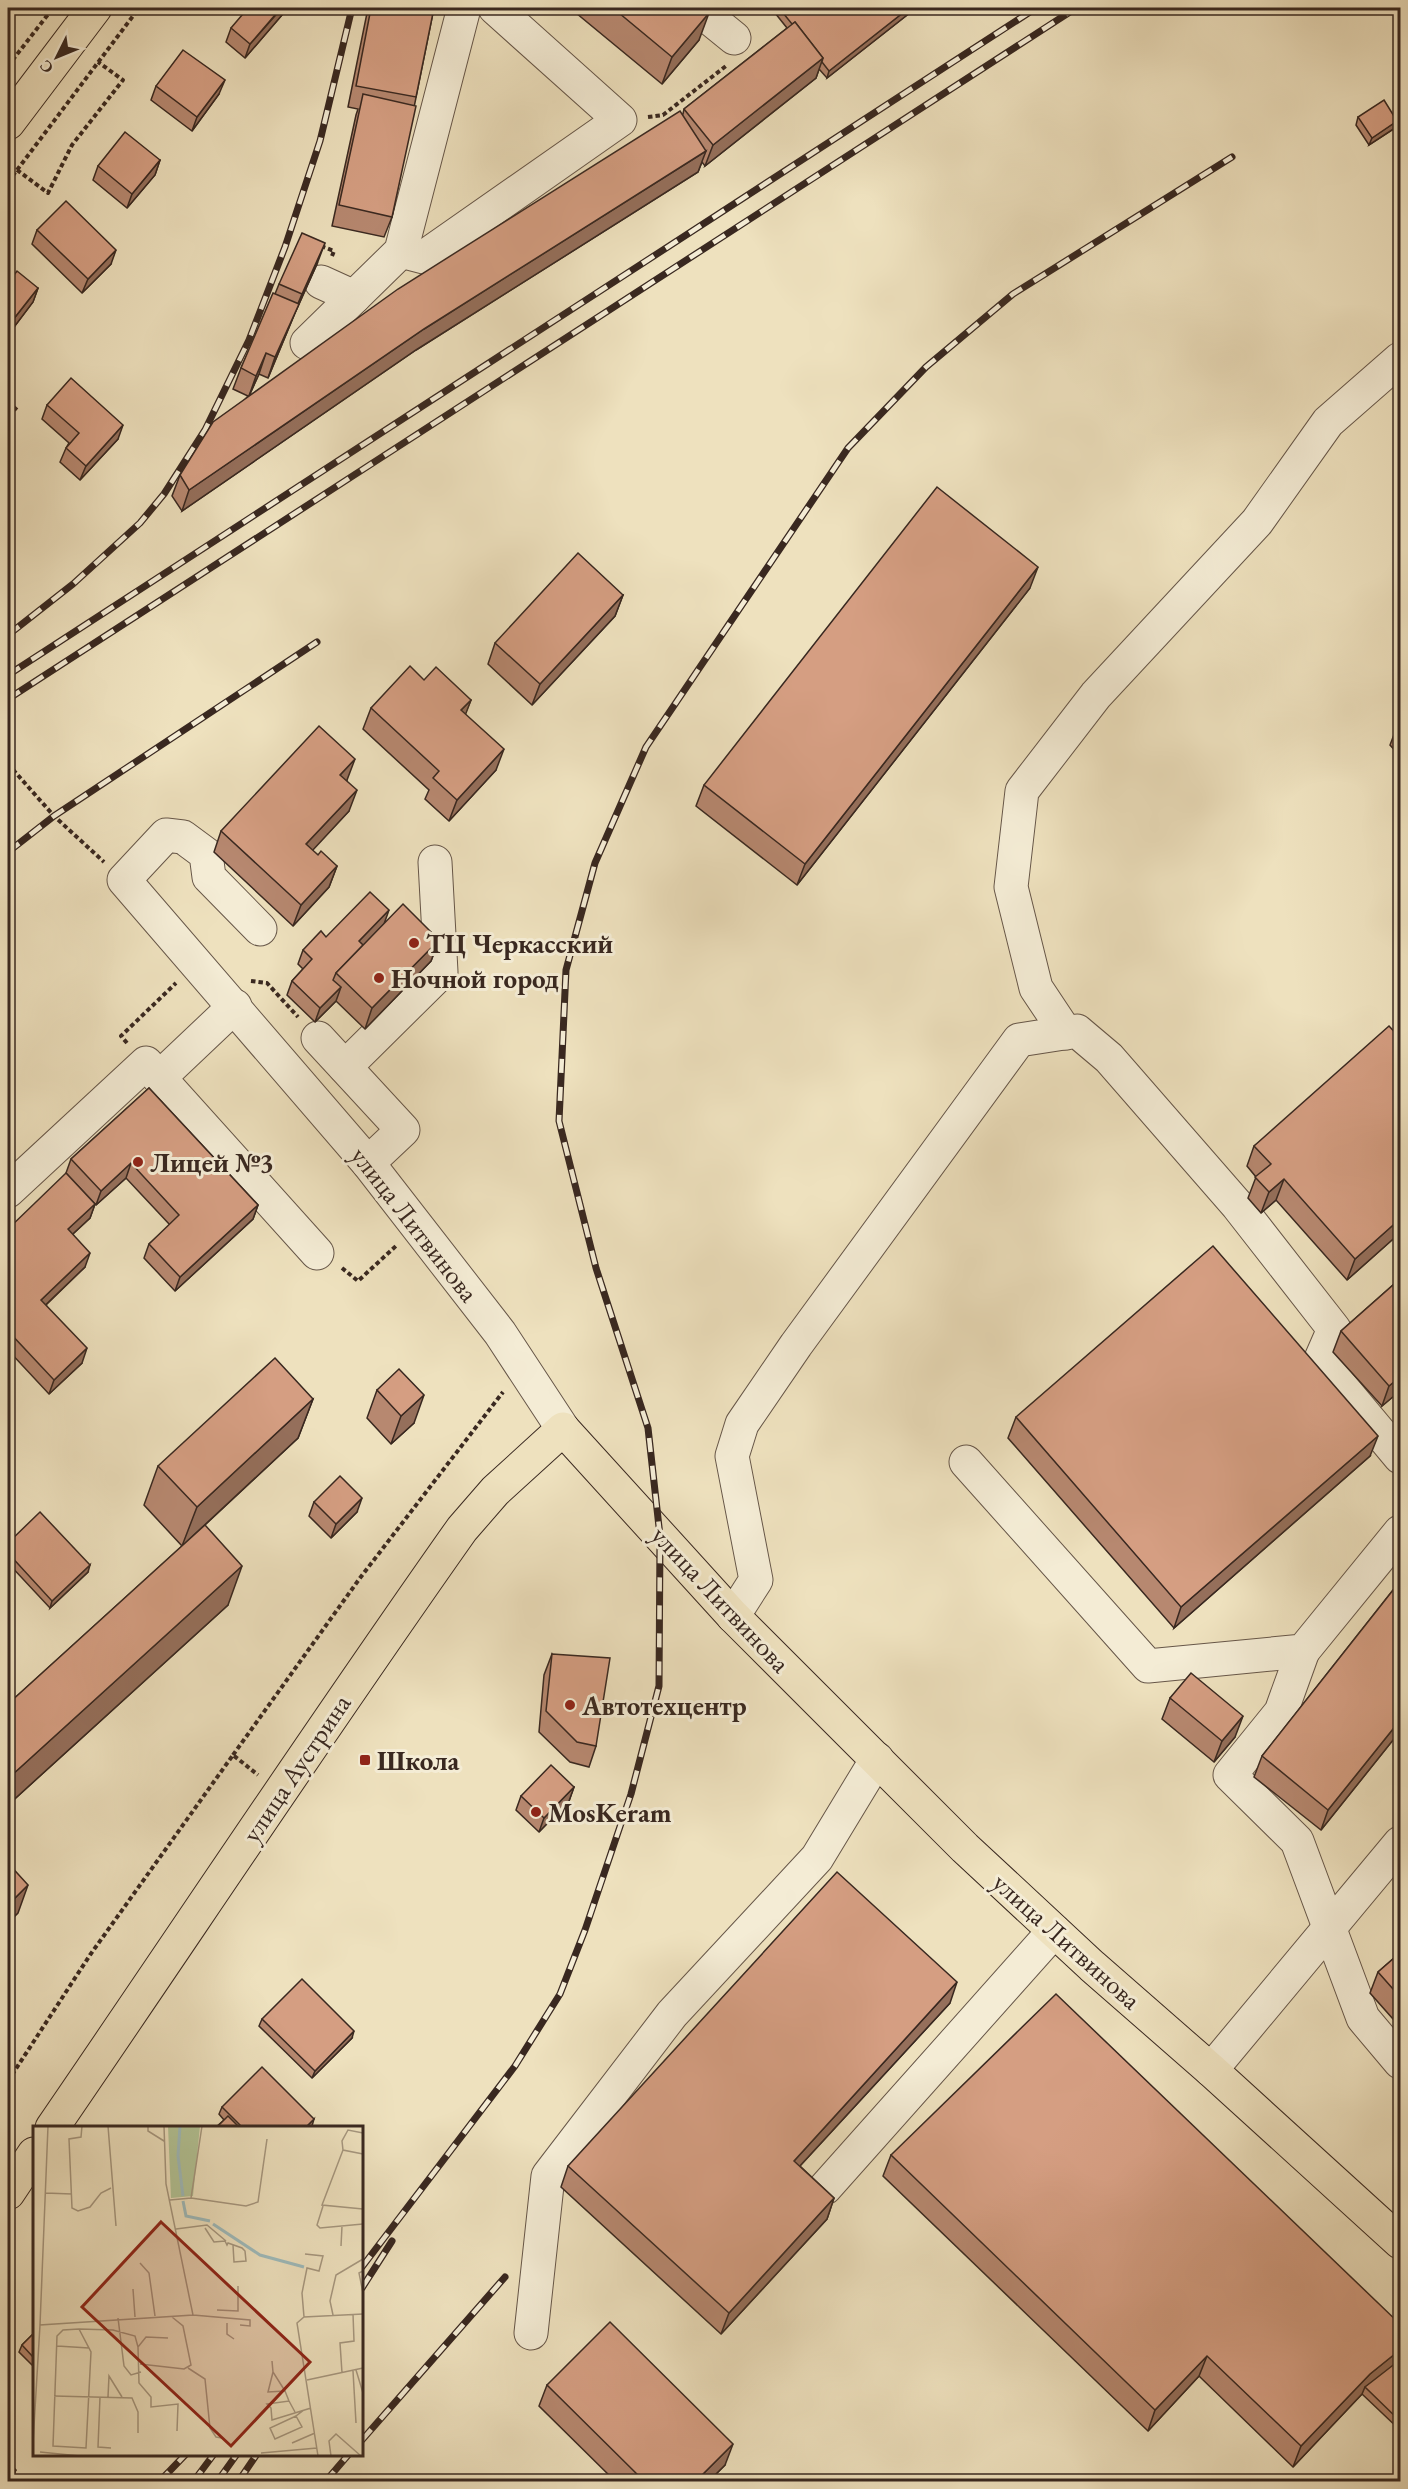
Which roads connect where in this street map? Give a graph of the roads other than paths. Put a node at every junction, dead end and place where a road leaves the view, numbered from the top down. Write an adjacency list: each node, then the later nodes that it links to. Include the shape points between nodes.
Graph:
1 (94, 8): 6 (main road)
2 (464, 8): 7 (street)
3 (495, 8): 7 (street, via 620,120 424,257)
4 (697, 8): 5 (street)
5 (734, 23)
6 (8, 123)
7 (401, 251): 9 (street)
8 (321, 282): 9 (street)
9 (354, 297): 10 (street)
10 (307, 343)
11 (1401, 358): 15 (street, via 1328,422 1257,522 1096,695 1022,791 1011,887 1036,988)
12 (435, 862): 17 (street, via 441,972)
13 (260, 929): 14 (street, улица Литвинова, via 209,877 206,854 183,837 166,835 124,880)
14 (235, 1006): 18 (street); 19 (street, улица Литвинова)
15 (1066, 1033): 23 (street, via 1077,1031 1109,1058 1238,1206 1334,1329 1320,1361); 26 (street, via 1019,1040 742,1424 732,1456 756,1580)
16 (318, 1038): 17 (street)
17 (345, 1067): 19 (street, via 403,1130)
18 (152, 1070): 20 (street); 21 (street)
19 (368, 1163): 22 (street, улица Литвинова, via 500,1333)
20 (8, 1191)
21 (317, 1253)
22 (563, 1429): 26 (main road, улица Литвинова); 34 (main road, улица Аустрина, via 495,1491 462,1529)
23 (1401, 1457)
24 (966, 1462): 27 (street, via 1148,1666)
25 (1401, 1532): 27 (street)
26 (734, 1616): 28 (main road, улица Литвинова)
27 (1303, 1651): 30 (street, via 1281,1712 1230,1775 1297,1841)
28 (877, 1759): 31 (main road, улица Литвинова); 39 (street, via 817,1858 672,2014 548,2176)
29 (1401, 1843): 30 (street)
30 (1330, 1928): 32 (street, via 1363,2018); 33 (street)
31 (1054, 1931): 33 (main road, улица Литвинова); 36 (street)
32 (1401, 2062)
33 (1211, 2070): 38 (main road, улица Литвинова)
34 (53, 2126)
35 (33, 2156): 37 (main road)
36 (825, 2188)
37 (8, 2193)
38 (1401, 2242)
39 (531, 2333)

